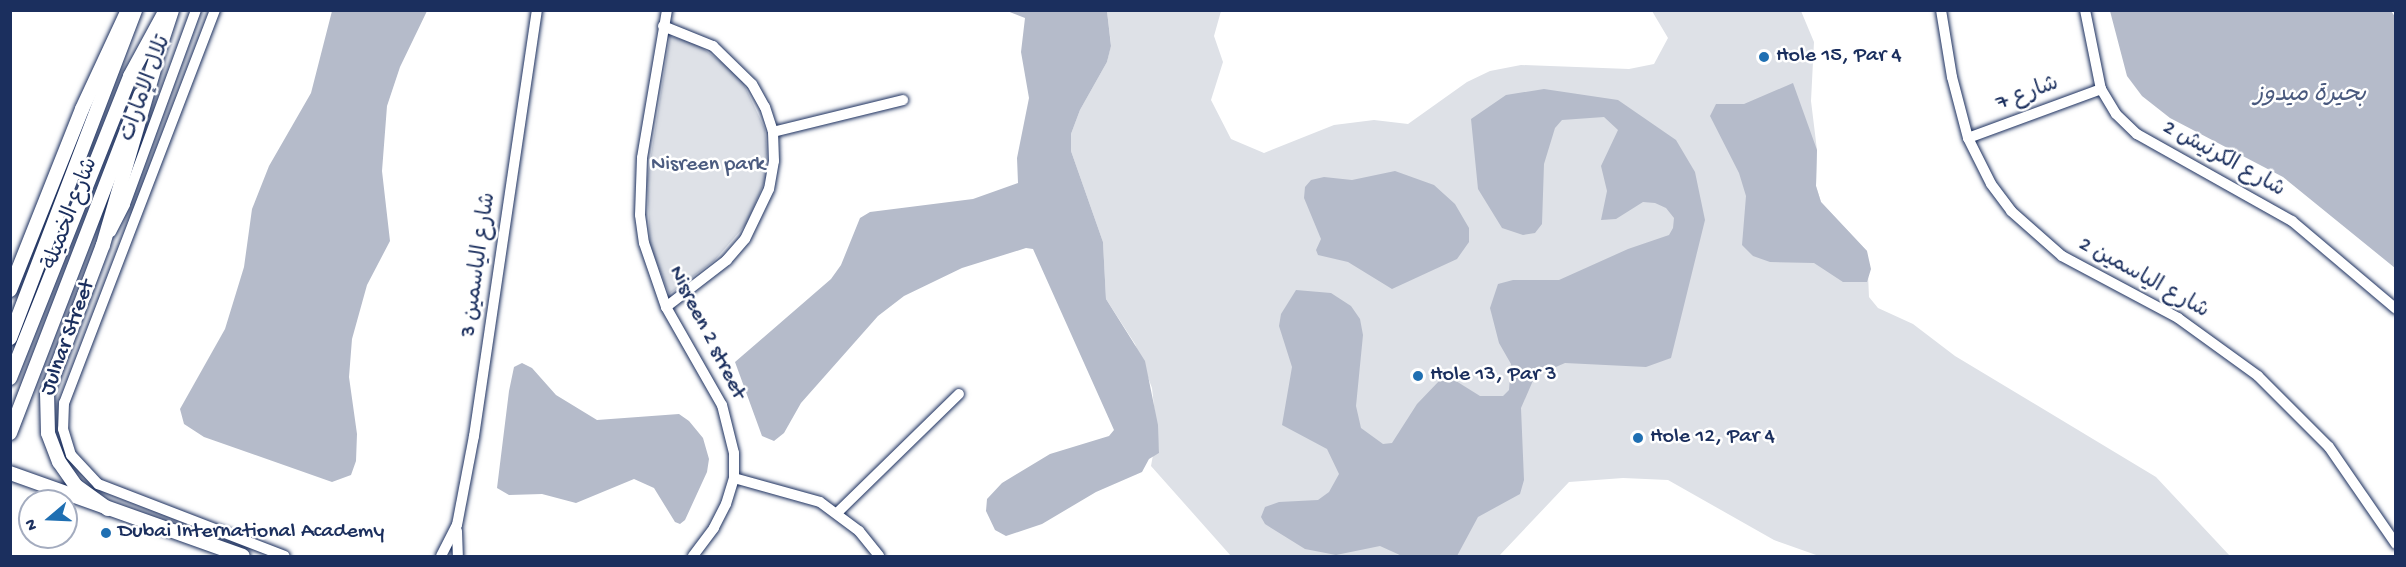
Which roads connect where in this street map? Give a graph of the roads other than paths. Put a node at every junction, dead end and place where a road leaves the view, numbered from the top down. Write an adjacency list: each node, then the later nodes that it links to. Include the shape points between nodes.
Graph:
1 (128, 10): 18 (main road, شارع الخميلة, via 82,110)
2 (135, 10): 21 (main road, شارع الخميلة)
3 (166, 10): 22 (main road, شارع الخميلة, via 130,76)
4 (172, 10): 12 (main road, شارع الخميلة)
5 (196, 10): 17 (street, تلال الإمارات, via 125,204)
6 (215, 10): 32 (street, Julnar Street, via 64,403 63,429 78,466 98,484)
7 (537, 10): 29 (street, شارع الياسمين 3, via 483,384)
8 (667, 10): 11 (street, Nisreen 2 street)
9 (1941, 10): 16 (street, شارع الياسمين 2, via 1952,77)
10 (2085, 10): 13 (street, شارع الكرنيش 2)
11 (663, 26): 15 (street, via 713,46 734,63 765,107); 19 (street, Nisreen 2 street, via 642,158 640,215 651,271)
12 (156, 63): 17 (main road); 24 (main road, شارع الخميلة, via 127,126)
13 (2101, 89): 16 (street, شارع 7); 20 (street, شارع الكرنيش 2, via 2116,114 2137,134 2292,221)
14 (903, 100): 15 (street)
15 (772, 132): 19 (street, via 769,189 745,239 727,260)
16 (1968, 138): 30 (street, شارع الياسمين 2, via 1991,184 2035,235 2071,262 2206,336 2283,399 2351,474)
17 (103, 245): 27 (main road, via 54,367 46,402 48,433 59,462 76,486)
18 (10, 290)
19 (666, 307): 26 (street, Nisreen 2 street, via 722,405 730,428)
20 (2396, 309)
21 (10, 338)
22 (10, 378)
23 (960, 394): 28 (street)
24 (10, 433)
25 (10, 473): 27 (main road)
26 (734, 478): 28 (street, via 801,494); 35 (street, Nisreen 2 street, via 714,528)
27 (108, 509): 31 (main road)
28 (838, 512): 36 (street)
29 (457, 525): 33 (street, شارع الياسمين 3); 34 (street, شارع الياسمين 3)
30 (2396, 544)
31 (243, 556)
32 (285, 556)
33 (441, 556)
34 (458, 556)
35 (693, 556)
36 (879, 556)

